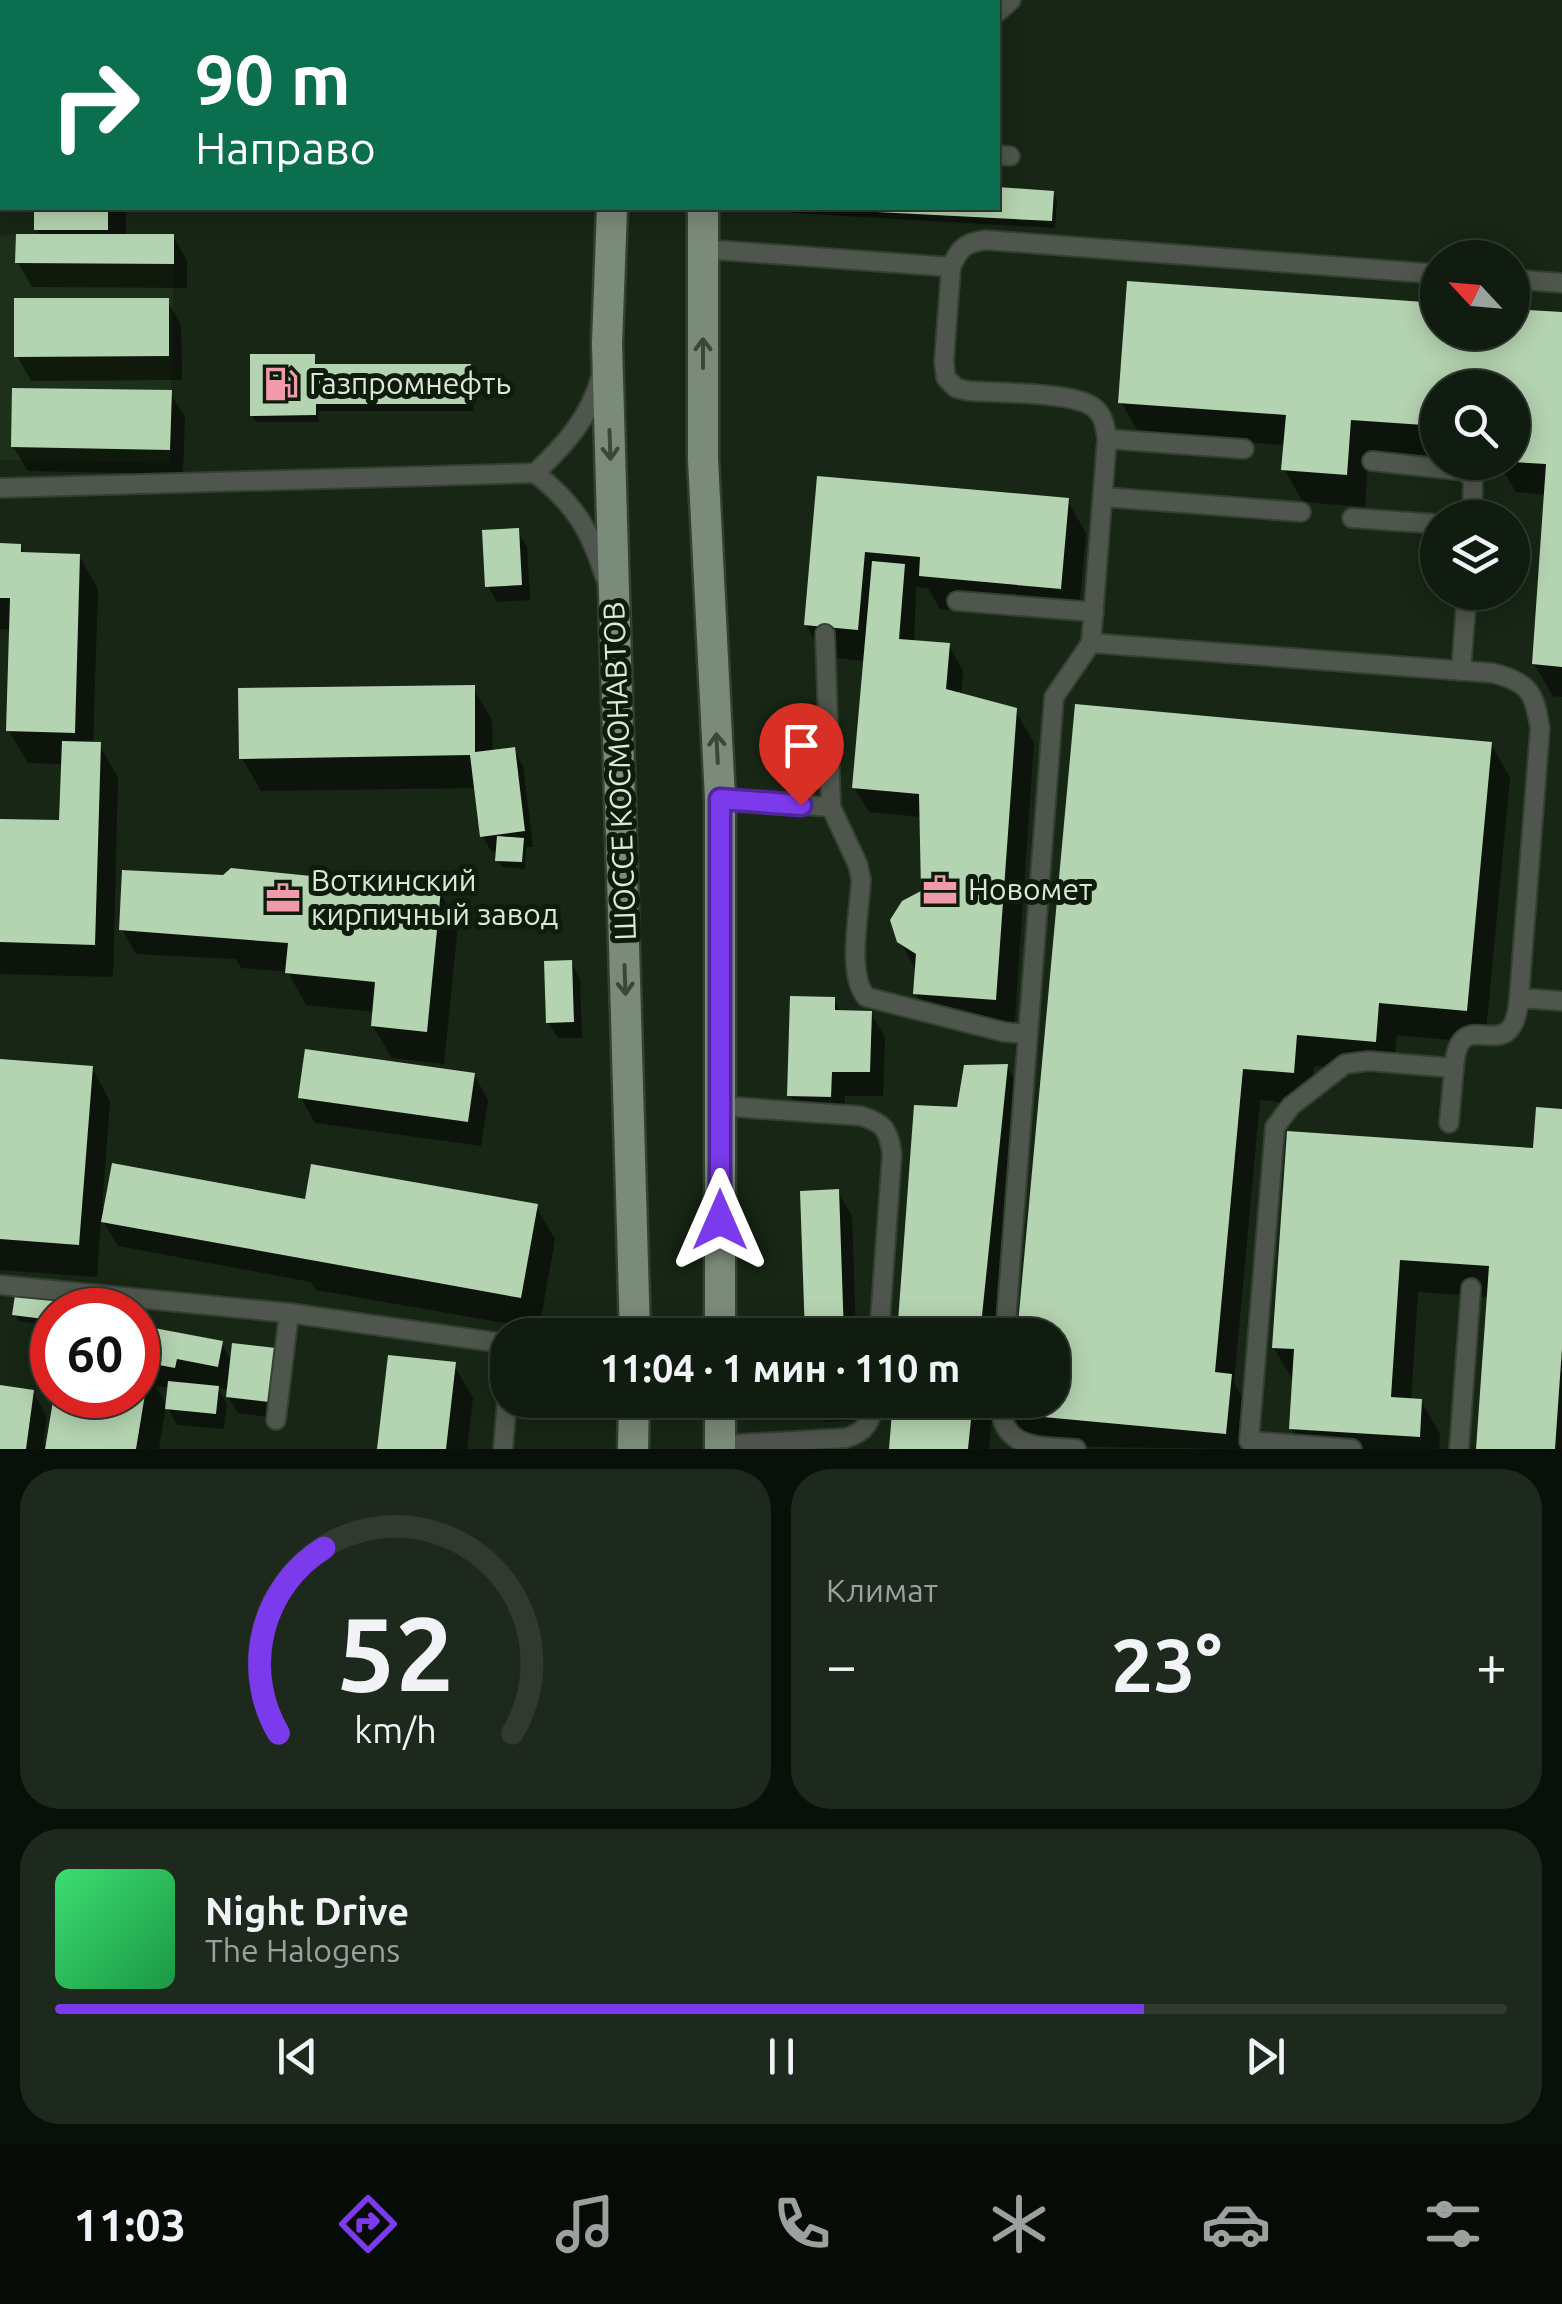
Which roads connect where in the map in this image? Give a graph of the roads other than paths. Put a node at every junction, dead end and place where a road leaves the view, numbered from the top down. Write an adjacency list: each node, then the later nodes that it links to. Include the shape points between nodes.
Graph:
1 (612, 210): 8 (main road, ШОССЕ КОСМОНАВТОВ)
2 (703, 210): 3 (main road)
3 (702, 249): 4 (lane); 26 (main road, one-way to 3, via 703,460)
4 (951, 268): 5 (lane, via 958,250 984,240); 9 (lane, via 946,378 969,391 1090,405 1103,418)
5 (1420, 273)
6 (1530, 280): 7 (lane)
7 (1562, 283)
8 (607, 344): 12 (lane, via 585,416); 20 (main road, ШОССЕ КОСМОНАВТОВ, one-way to 20)
9 (1107, 439): 10 (lane); 14 (lane)
10 (1244, 449)
11 (1372, 461): 15 (lane, via 1464,471 1473,479)
12 (536, 473): 13 (lane); 20 (lane, via 584,522)
13 (0, 488)
14 (1103, 497): 16 (lane); 22 (lane)
15 (1472, 500)
16 (1301, 512)
17 (1352, 518): 18 (lane)
18 (1420, 523)
19 (957, 601): 22 (lane)
20 (616, 609): 37 (main road, ШОССЕ КОСМОНАВТОВ, one-way to 37)
21 (1465, 610): 25 (lane)
22 (1094, 612): 24 (lane)
23 (825, 634): 27 (lane)
24 (1091, 643): 25 (lane); 30 (lane, via 1054,697)
25 (1460, 670): 28 (lane, via 1518,680 1535,697 1540,728)
26 (720, 799): 27 (lane); 32 (main road)
27 (831, 808): 30 (lane, via 861,879 858,988 866,997)
28 (1519, 998): 29 (lane); 31 (lane, via 1514,1028 1505,1035 1465,1036)
29 (1562, 1001)
30 (1028, 1034): 40 (lane)
31 (1454, 1068): 33 (lane); 48 (lane, via 1345,1064 1281,1116 1272,1141)
32 (720, 1106): 38 (main road); 39 (lane, via 861,1116 890,1132)
33 (1449, 1123)
34 (0, 1284): 36 (lane)
35 (1472, 1288): 54 (lane)
36 (289, 1313): 41 (lane); 47 (lane)
37 (634, 1318)
38 (720, 1318)
39 (879, 1318)
40 (1006, 1318)
41 (490, 1341)
42 (506, 1418): 50 (lane)
43 (634, 1418): 51 (main road)
44 (720, 1418): 49 (main road)
45 (870, 1418): 49 (lane, via 860,1434 846,1438)
46 (1002, 1418): 52 (lane, via 1013,1439)
47 (276, 1420)
48 (1245, 1445): 53 (lane)
49 (720, 1447)
50 (503, 1449)
51 (633, 1449)
52 (1076, 1449)
53 (1352, 1449)
54 (1459, 1449)

